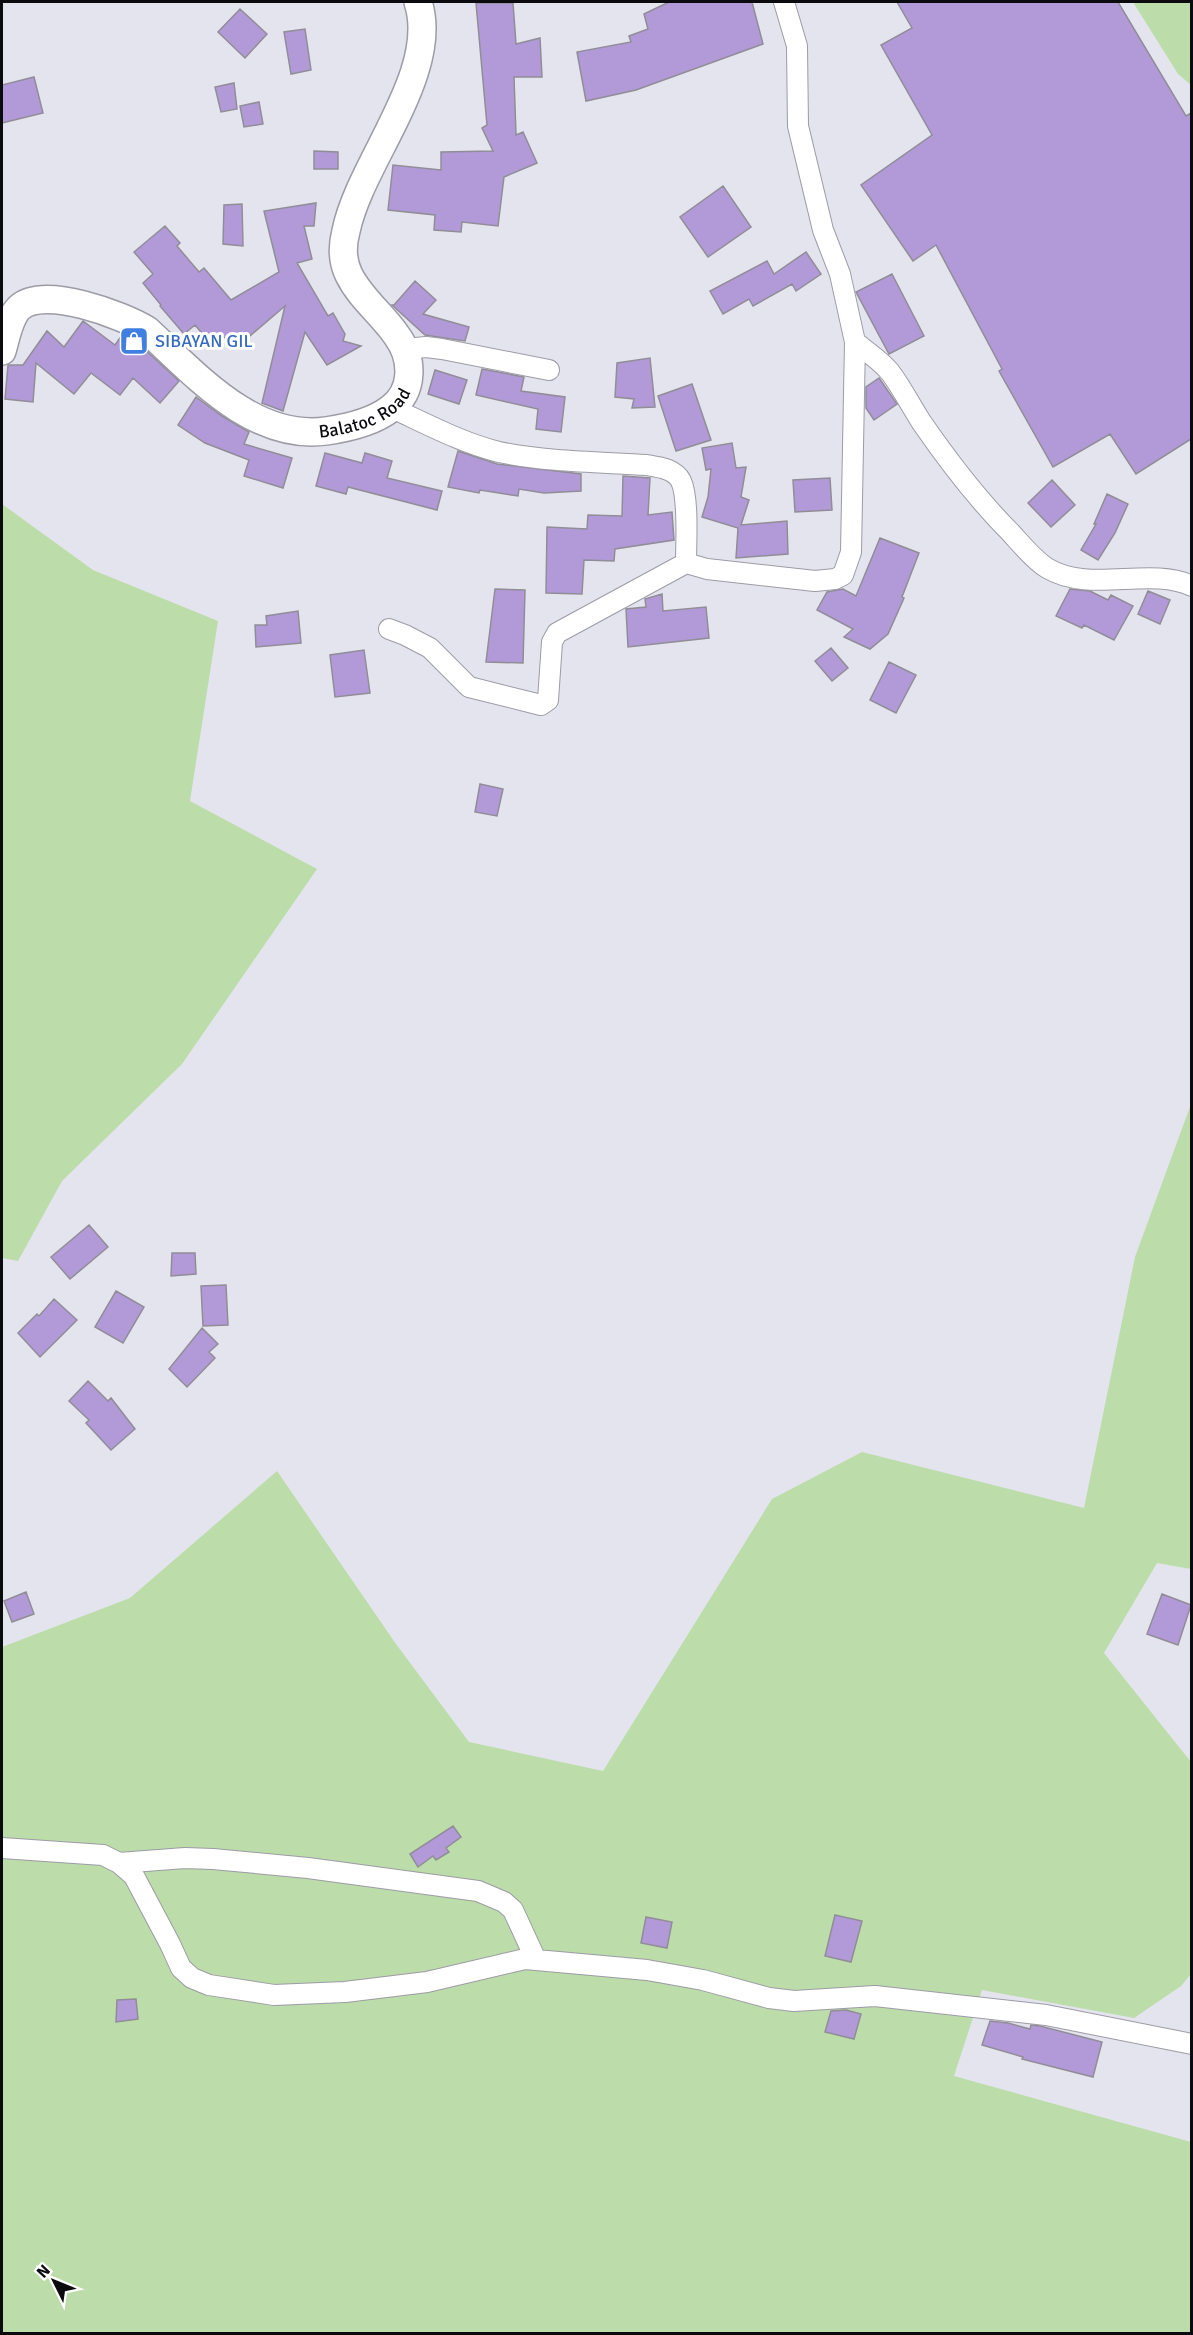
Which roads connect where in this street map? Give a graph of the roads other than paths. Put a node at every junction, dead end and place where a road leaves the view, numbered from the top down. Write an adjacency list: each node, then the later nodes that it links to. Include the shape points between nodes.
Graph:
1 (418, 2): 4 (main road, Balatoc Road, via 422,41 409,88 347,223 343,244 349,275)
2 (784, 2): 3 (street, via 796,46 798,126)
3 (855, 342): 8 (street, via 851,552 843,575 815,582 707,569); 9 (street, via 891,373 962,477 1046,568 1070,577 1174,580)
4 (405, 349): 6 (street, via 442,349); 7 (main road, Balatoc Road, via 410,375)
5 (2, 351): 7 (main road, Balatoc Road, via 20,308 48,299 98,308 136,323 225,399 273,425 316,432 373,419)
6 (549, 370)
7 (392, 408): 8 (street, via 466,442 499,452 665,468 681,481)
8 (686, 562): 10 (street, via 557,633 552,642 548,700 541,705 469,687 430,648)
9 (1191, 586)
10 (389, 629)
11 (2, 1848): 12 (street, via 103,1855)
12 (119, 1863): 13 (street, via 213,1859 478,1891 513,1910); 13 (street, via 134,1876 180,1968 209,1984 274,1995 313,1994 427,1982 512,1961)
13 (536, 1960): 14 (street, via 658,1972 795,2001 874,1996 1046,2015)
14 (1191, 2044)

